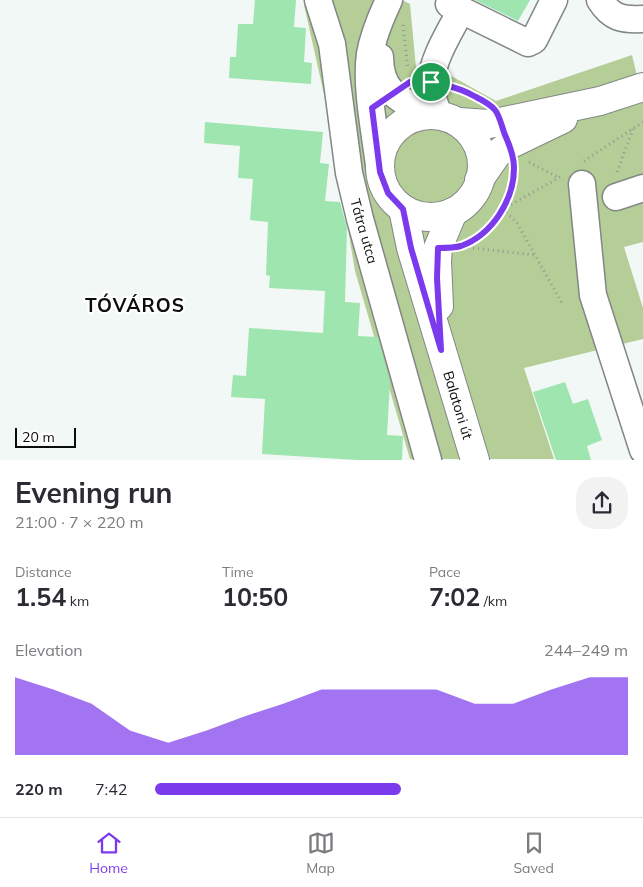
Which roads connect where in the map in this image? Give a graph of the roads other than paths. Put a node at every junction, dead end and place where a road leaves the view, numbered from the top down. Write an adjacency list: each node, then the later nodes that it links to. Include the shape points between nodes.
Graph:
1 (318, 0): 18 (street, Tátra utca, via 332,44 349,173 360,219)
2 (554, 0): 4 (street, via 534,40 528,44)
3 (600, 0): 6 (street, via 612,16)
4 (456, 5): 9 (street, via 431,82 434,101)
5 (396, 9): 7 (street)
6 (643, 19)
7 (376, 32): 9 (street, via 380,70 386,87 404,101); 11 (street, via 370,54 369,77)
8 (643, 87): 10 (main road, via 600,101)
9 (442, 117): 10 (main road, via 489,124); 11 (main road, via 407,120 390,134 382,151); 12 (main road, via 472,134 481,164)
10 (507, 140): 12 (main road)
11 (380, 172): 14 (main road, via 388,193)
12 (479, 180): 15 (main road, via 472,196)
13 (582, 184): 17 (street, via 594,294)
14 (403, 209): 15 (main road, via 434,217); 16 (main road, Balatoni út)
15 (453, 212): 16 (main road, Balatoni út, via 438,248)
16 (441, 350): 19 (main road, Balatoni út)
17 (643, 450)
18 (428, 460)
19 (475, 460)

